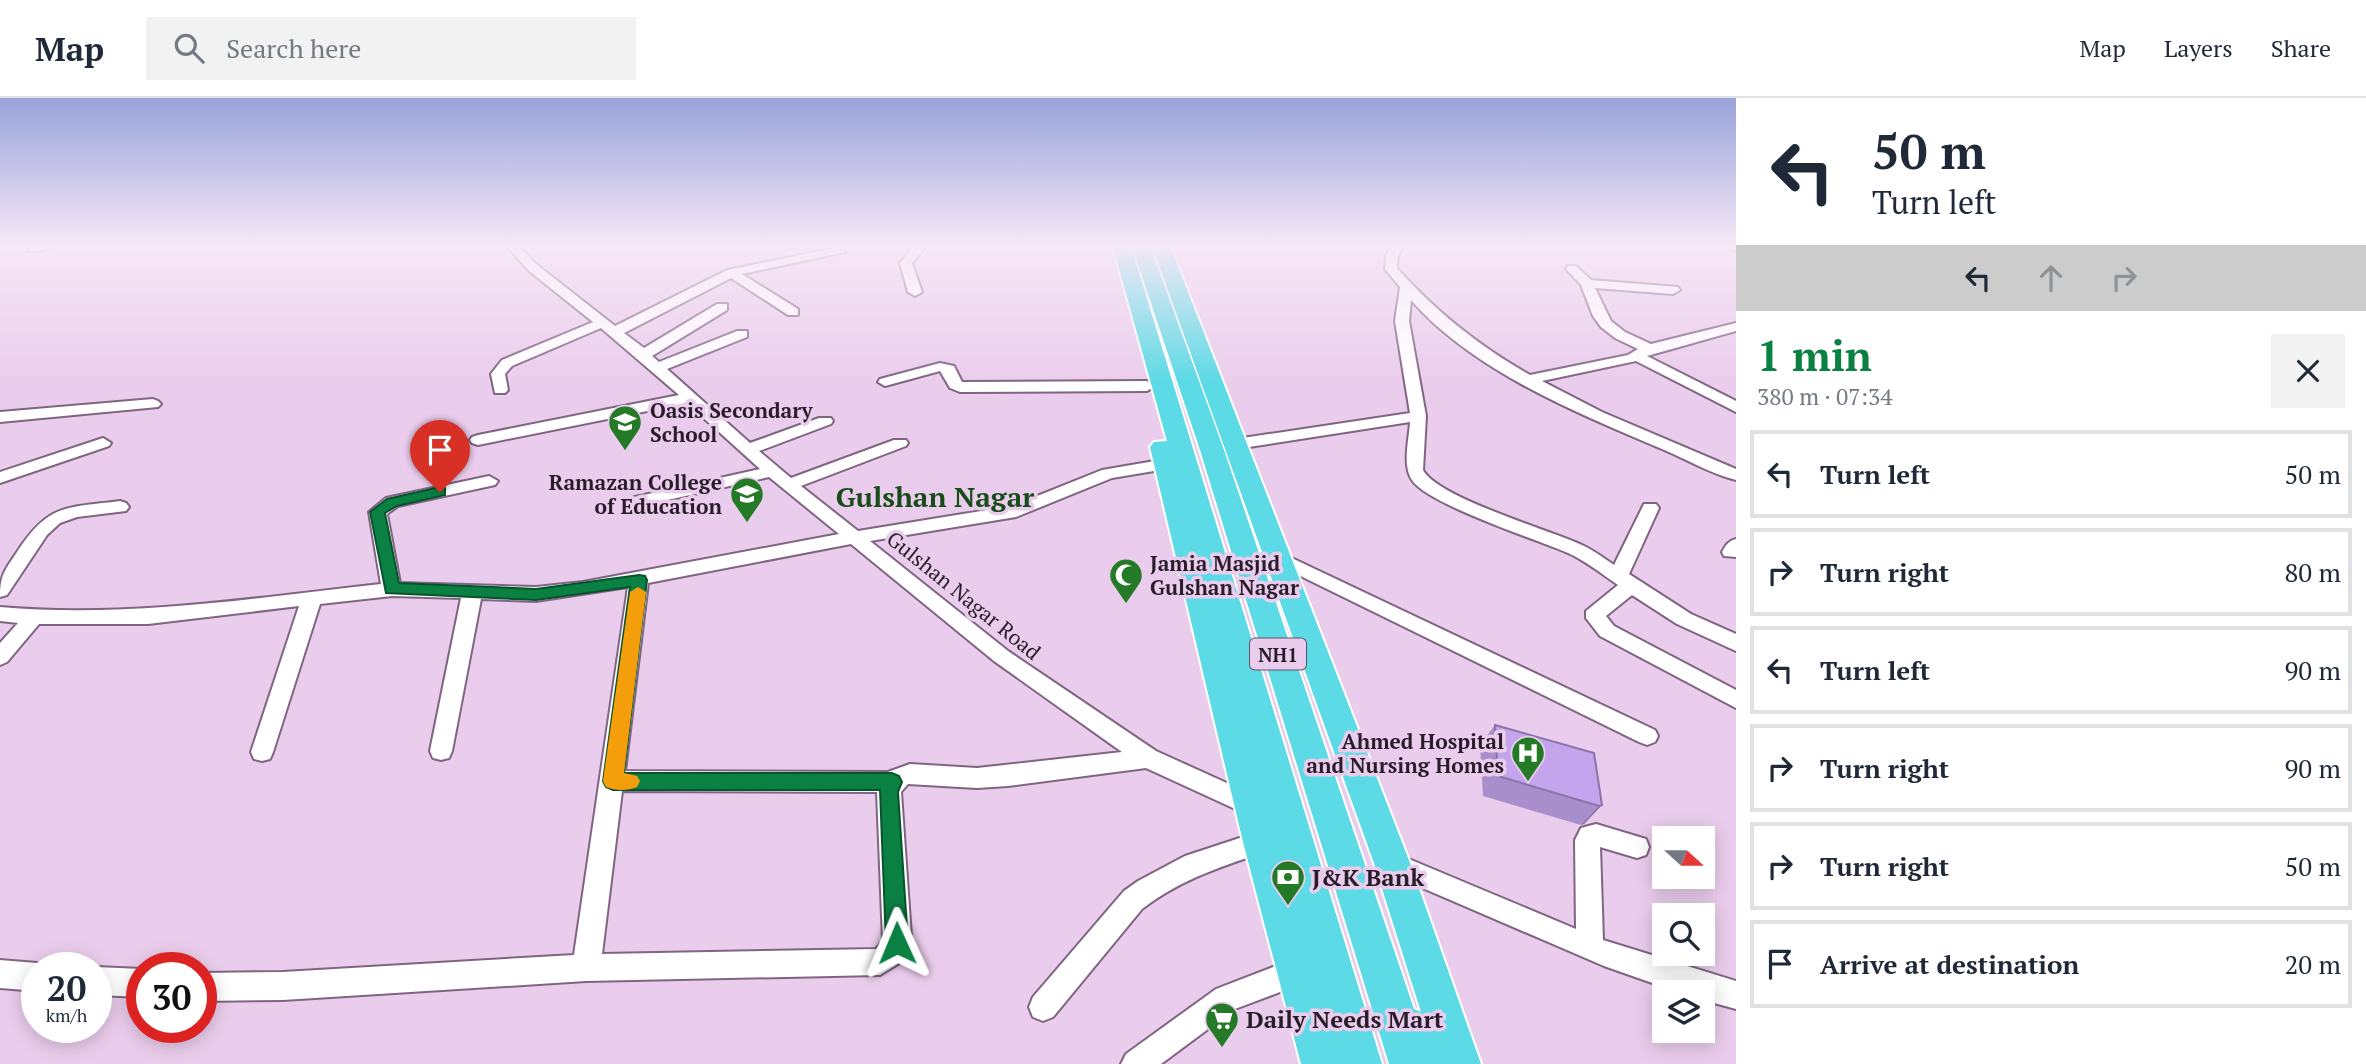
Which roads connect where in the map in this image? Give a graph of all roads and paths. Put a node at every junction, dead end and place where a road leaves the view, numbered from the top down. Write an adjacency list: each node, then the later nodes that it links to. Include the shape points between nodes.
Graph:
1 (562, 291): 14 (street, Gulshan Nagar Road)
2 (690, 291): 14 (street)
3 (759, 291): 12 (street)
4 (1122, 291): 20 (highway)
5 (1133, 291): 33 (highway, NH1)
6 (1157, 291): 56 (highway, NH1)
7 (1178, 291): 31 (highway)
8 (1406, 291): 26 (street, via 1402,321)
9 (1408, 291): 18 (street, via 1460,336)
10 (1590, 291): 16 (street, via 1606,324)
11 (722, 307): 17 (street)
12 (793, 312)
13 (1736, 327): 16 (street)
14 (608, 328): 17 (street, Gulshan Nagar Road); 21 (street, via 508,363 498,374)
15 (742, 334): 17 (street)
16 (1643, 353): 18 (street); 24 (street)
17 (649, 362): 22 (street, Gulshan Nagar Road)
18 (1525, 380): 35 (street)
19 (885, 382): 20 (street, via 940,367 949,369 960,387)
20 (1147, 386): 33 (highway)
21 (500, 390)
22 (687, 398): 28 (street); 32 (street, Gulshan Nagar Road)
23 (153, 404): 25 (street)
24 (1736, 407)
25 (0, 416)
26 (1418, 416): 31 (street); 45 (street, via 1415,470 1420,480 1488,515 1578,550)
27 (825, 421): 32 (street)
28 (478, 440)
29 (103, 443): 36 (street)
30 (900, 443): 38 (street)
31 (1236, 444): 43 (highway)
32 (748, 449): 34 (street, Gulshan Nagar Road)
33 (1176, 462): 42 (street, via 1108,474 1016,511); 63 (highway); 78 (highway, NH1)
34 (772, 471): 38 (street, Gulshan Nagar Road); 39 (street)
35 (1736, 475)
36 (0, 478)
37 (489, 481): 46 (street, via 380,508 377,512)
38 (791, 484): 42 (street, Gulshan Nagar Road)
39 (632, 503)
40 (120, 507): 47 (street, via 65,515 42,527)
41 (1650, 508): 45 (street)
42 (857, 537): 44 (street); 60 (street, Gulshan Nagar Road, via 1001,656)
43 (1279, 558): 55 (street); 57 (highway)
44 (639, 580): 48 (street, via 559,593); 61 (street)
45 (1624, 582): 52 (street, via 1684,619); 54 (street, via 1596,611 1600,624)
46 (392, 589): 48 (street); 49 (street)
47 (0, 590)
48 (472, 593): 58 (street)
49 (312, 598): 51 (street, via 172,616); 59 (street)
50 (0, 614): 51 (street)
51 (34, 617): 53 (street)
52 (1736, 643)
53 (0, 657)
54 (1736, 700)
55 (1647, 736)
56 (1308, 747): 57 (street); 74 (highway, NH1)
57 (1349, 748): 66 (highway)
58 (441, 751)
59 (262, 752)
60 (1148, 758): 62 (street, via 1008,776 910,774); 63 (street, Gulshan Nagar Road)
61 (613, 781): 62 (street); 68 (street)
62 (892, 782): 68 (street, via 898,931 891,955 880,962)
63 (1253, 806): 64 (highway)
64 (1261, 842): 69 (highway); 75 (street, via 1200,861 1150,886)
65 (1637, 847): 67 (street, via 1595,835 1587,840)
66 (1392, 863): 67 (street); 81 (highway)
67 (1590, 946): 73 (street)
68 (586, 968): 72 (street)
69 (1299, 971): 76 (street, via 1226,999); 77 (highway)
70 (0, 974): 71 (street)
71 (21, 976)
72 (217, 987)
73 (1736, 995)
74 (1391, 1003): 79 (highway, NH1); 80 (highway)
75 (1043, 1007)
76 (1136, 1064)
77 (1323, 1064)
78 (1360, 1064)
79 (1411, 1064)
80 (1434, 1064)
81 (1459, 1064)

